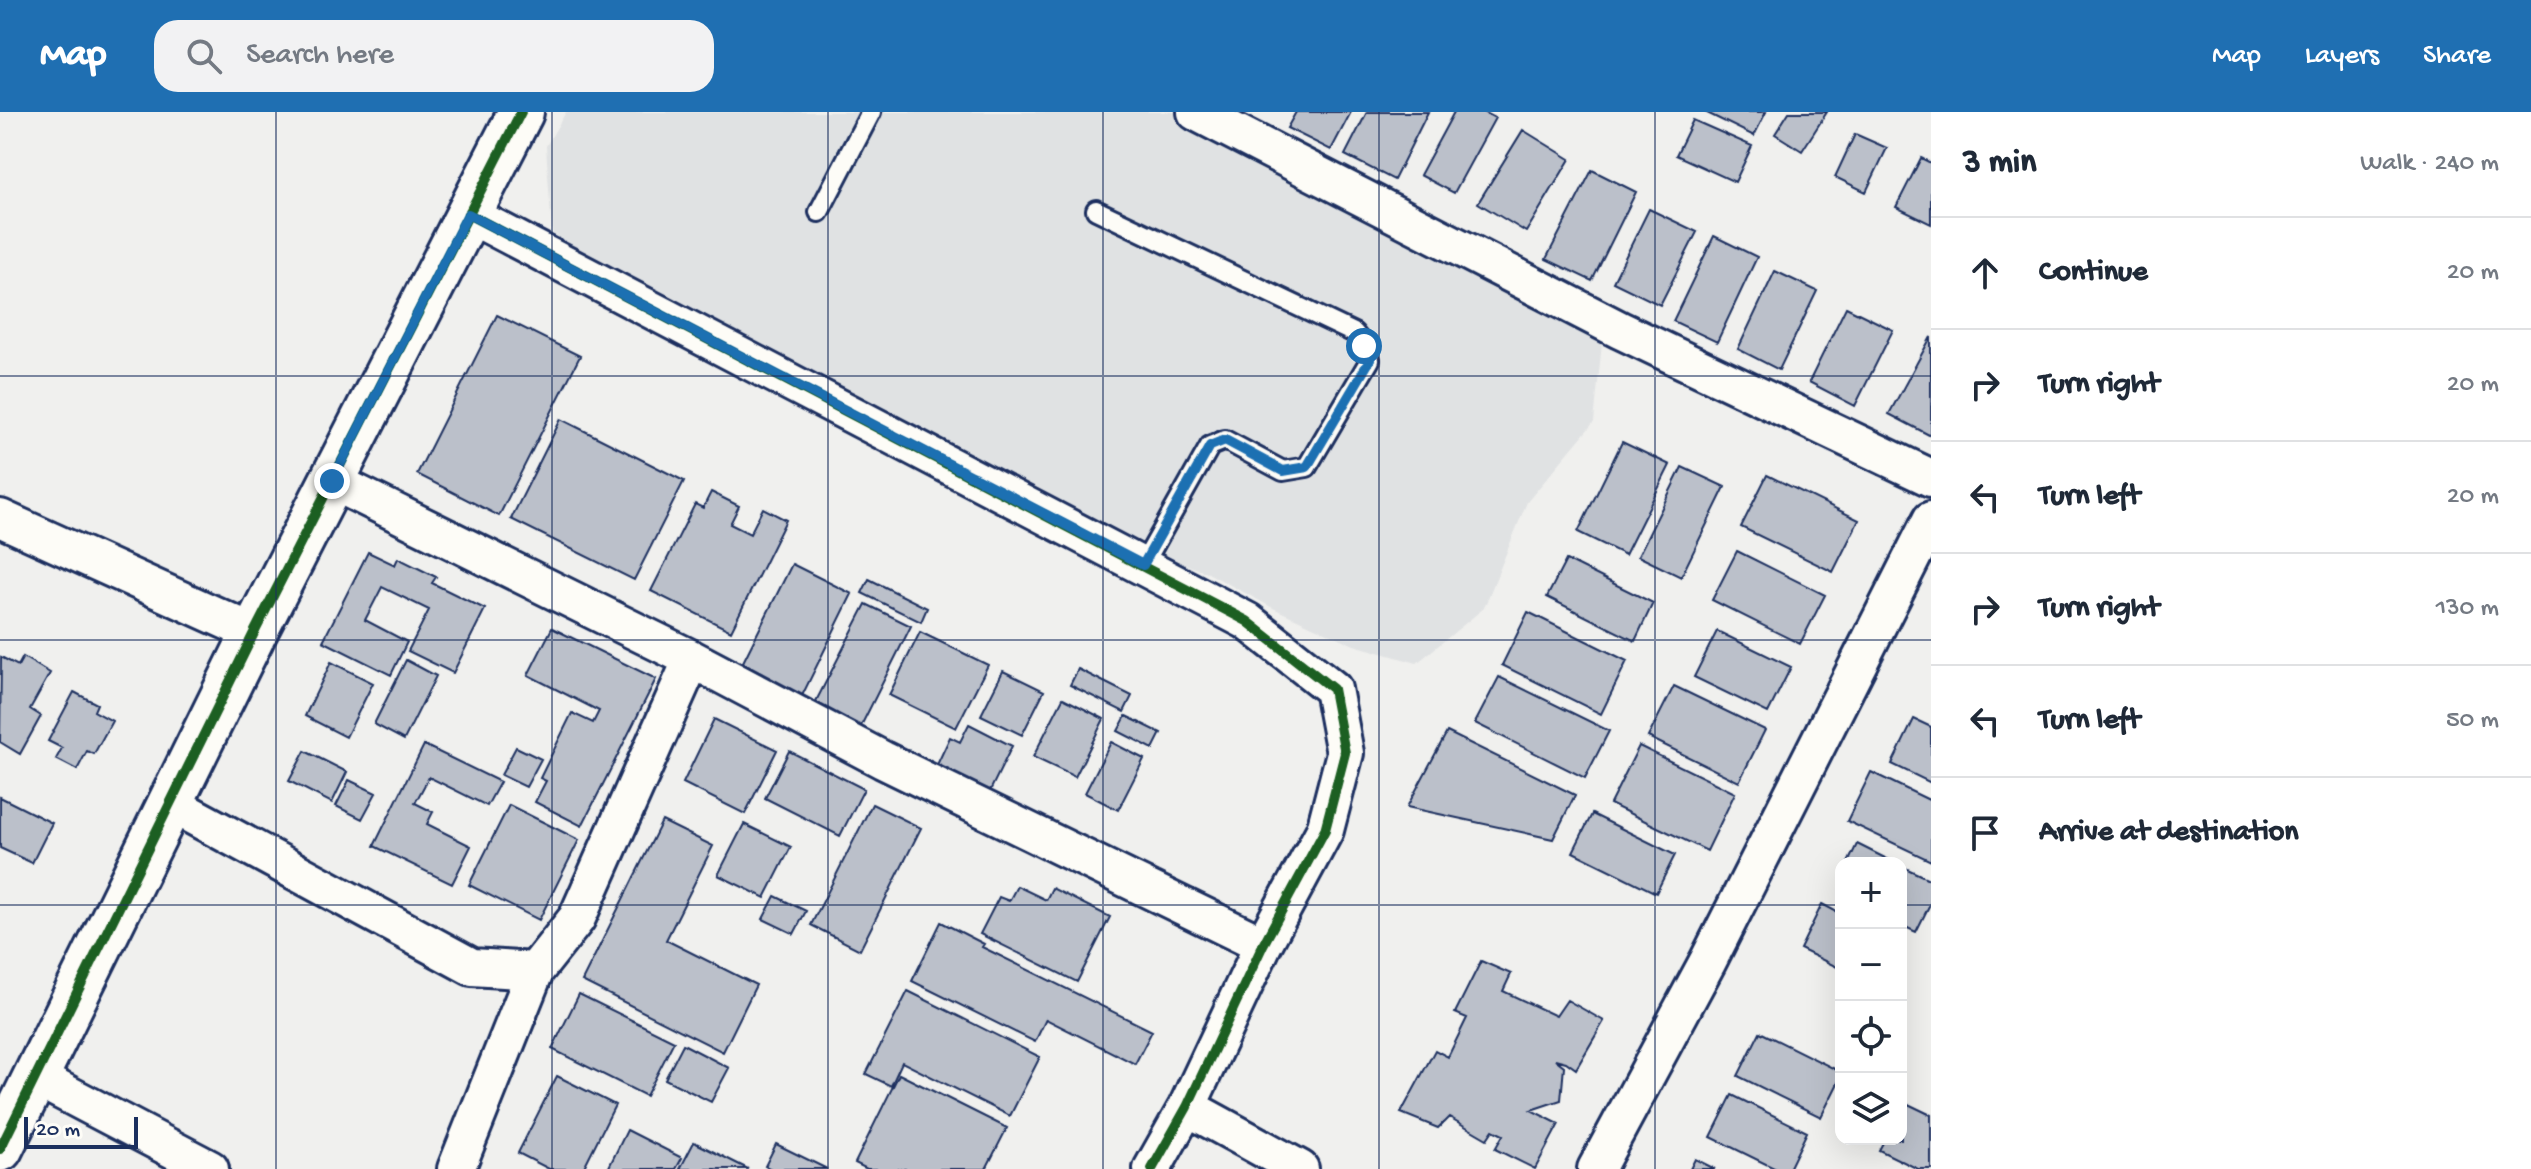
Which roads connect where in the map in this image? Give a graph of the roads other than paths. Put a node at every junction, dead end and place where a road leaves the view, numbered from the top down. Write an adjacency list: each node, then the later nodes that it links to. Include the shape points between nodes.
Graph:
1 (521, 112): 6 (street)
2 (871, 112): 5 (lane)
3 (1196, 112): 7 (street, via 1620,330)
4 (1096, 210): 11 (lane, via 1354,333 1370,360 1307,467 1283,471 1225,440 1210,446)
5 (819, 212)
6 (468, 214): 8 (street); 11 (street)
7 (1931, 478)
8 (332, 481): 12 (street); 13 (street)
9 (0, 518): 12 (street)
10 (1931, 520): 24 (street, via 1708,961)
11 (1143, 565): 15 (street, via 1247,621 1333,689 1345,753 1325,830)
12 (254, 633): 14 (street)
13 (692, 659): 15 (street, via 883,760); 16 (street, via 577,918)
14 (171, 804): 16 (street, via 472,967); 17 (street)
15 (1263, 945): 18 (street)
16 (535, 971): 21 (street)
17 (37, 1078): 19 (street); 20 (street)
18 (1187, 1107): 22 (street); 23 (street)
19 (0, 1149)
20 (210, 1169)
21 (456, 1169)
22 (1152, 1169)
23 (1300, 1169)
24 (1596, 1169)

